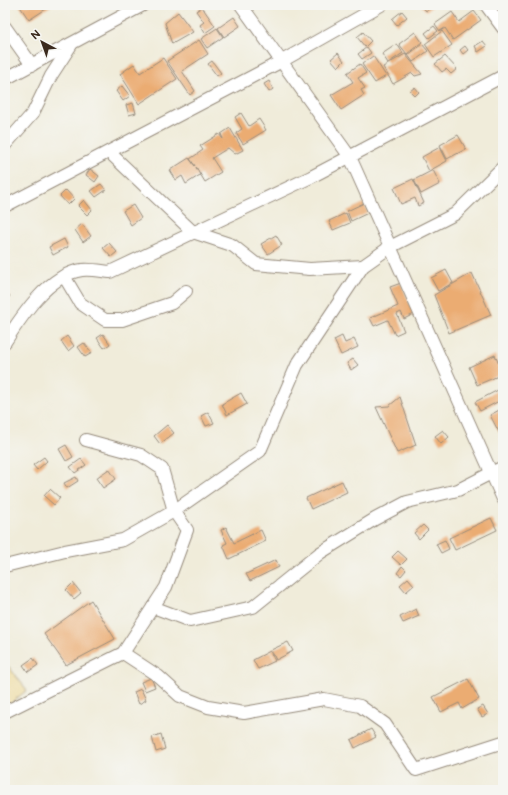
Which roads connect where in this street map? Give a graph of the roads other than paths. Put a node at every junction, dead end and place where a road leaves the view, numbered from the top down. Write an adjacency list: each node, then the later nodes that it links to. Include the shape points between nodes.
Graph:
1 (143, 5): 7 (street)
2 (241, 5): 8 (street)
3 (381, 5): 8 (street)
4 (486, 5): 6 (street)
5 (5, 27): 9 (street)
6 (503, 28)
7 (72, 44): 9 (street); 12 (street, via 51,76 33,113)
8 (282, 61): 13 (street); 14 (street)
9 (32, 65): 11 (street)
10 (503, 76): 14 (street)
11 (5, 79)
12 (5, 145)
13 (110, 152): 16 (street); 17 (street)
14 (350, 156): 17 (street); 18 (street)
15 (503, 167): 18 (street, via 455,214)
16 (5, 206)
17 (193, 232): 19 (street, via 232,245 256,264 310,269); 20 (street, via 110,272 82,270)
18 (390, 247): 19 (street); 25 (street)
19 (363, 266): 27 (street, via 297,365 260,451)
20 (64, 276): 21 (street, via 80,303 105,320 122,320 172,303); 22 (street, via 39,295)
21 (186, 291)
22 (5, 342)
23 (86, 440): 27 (street, via 141,454 162,469)
24 (503, 467): 25 (street)
25 (491, 473): 26 (street); 29 (street, via 458,490 407,502 375,519 320,553 253,608 190,621)
26 (503, 499)
27 (174, 511): 28 (street, via 123,540); 29 (street, via 187,530 166,587)
28 (5, 566)
29 (153, 607): 30 (street)
30 (123, 653): 31 (street); 32 (street, via 158,676 180,696 208,707 244,713 324,699 360,706 385,724 416,770)
31 (5, 712)
32 (503, 742)

